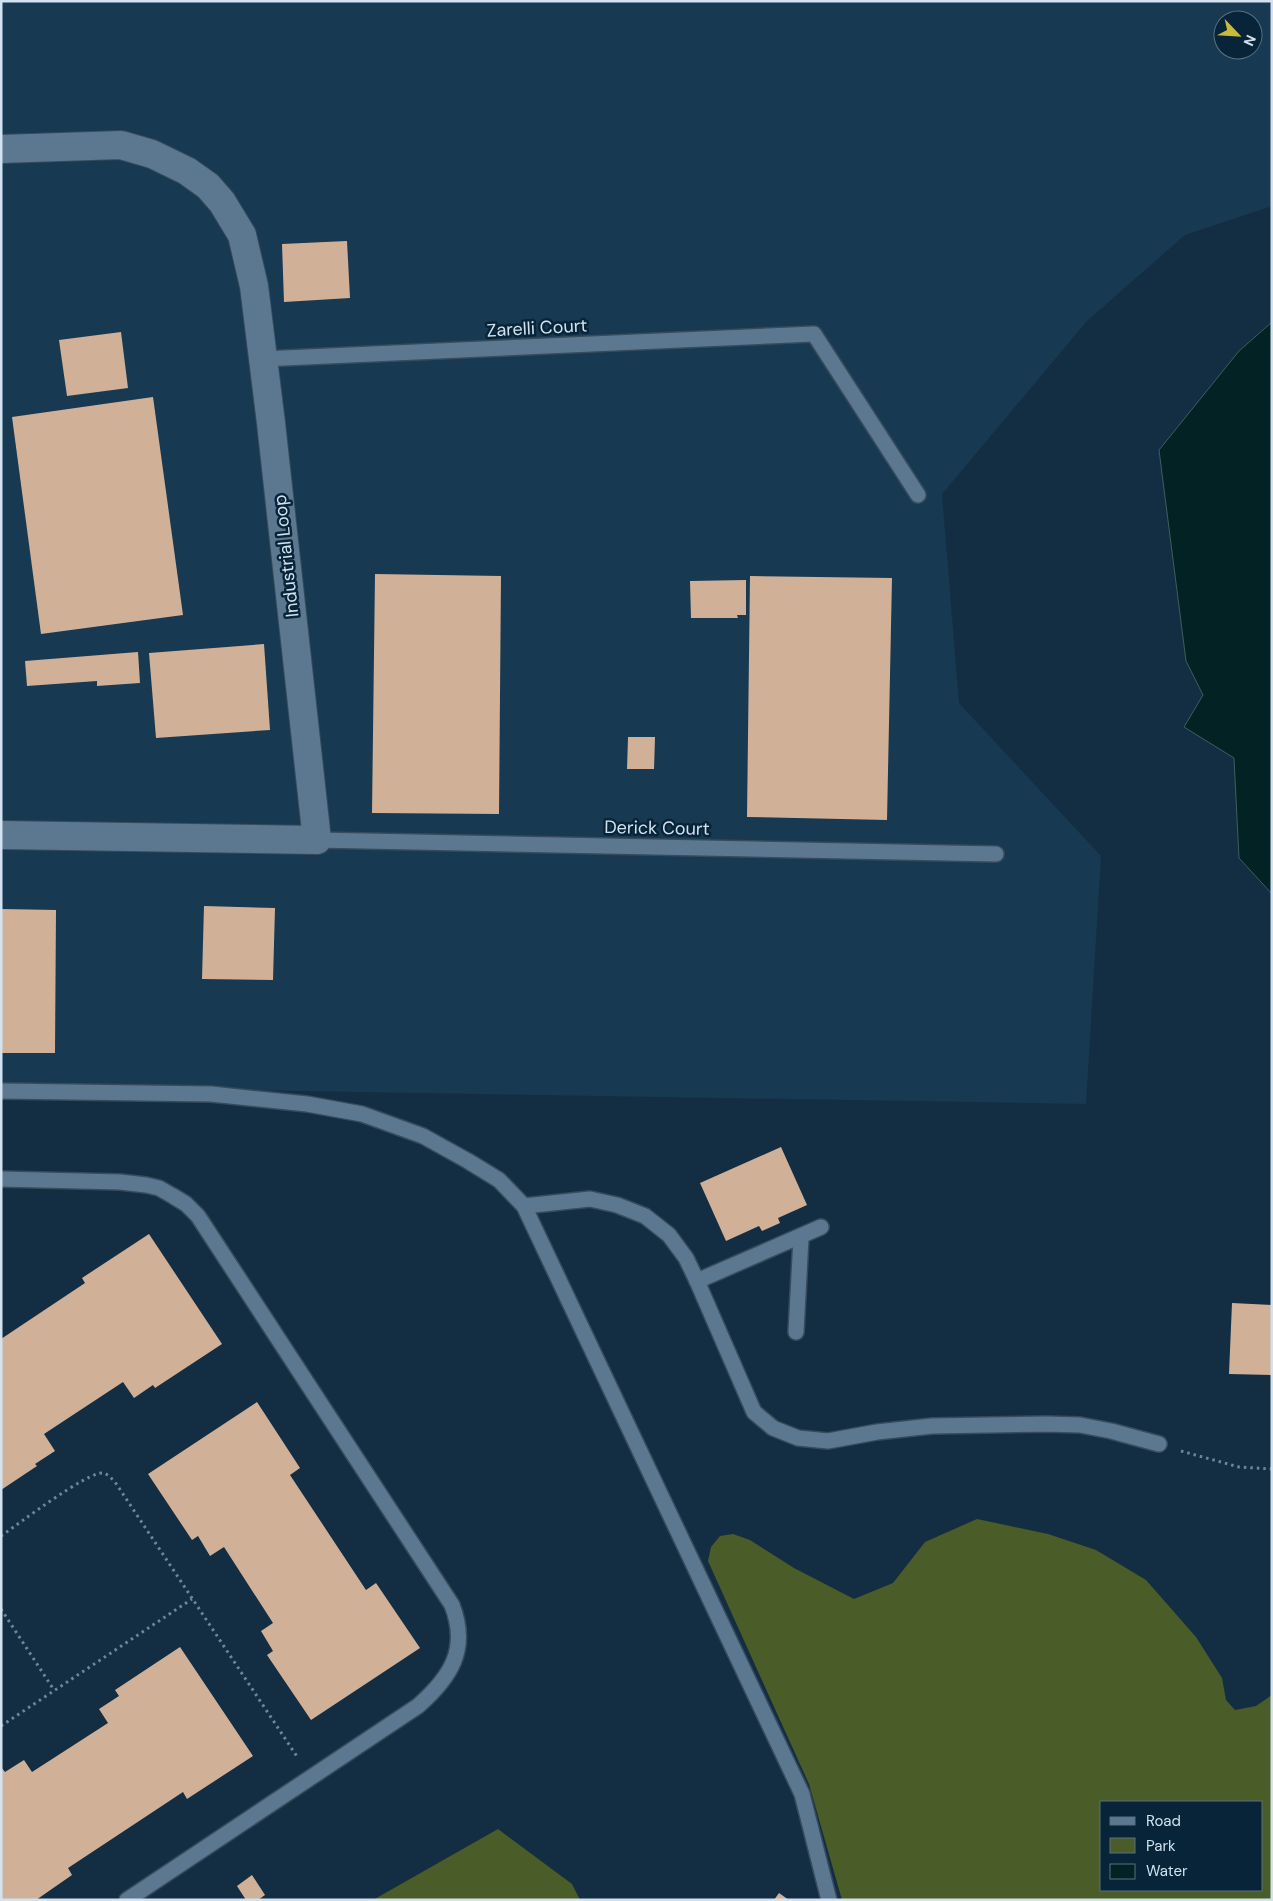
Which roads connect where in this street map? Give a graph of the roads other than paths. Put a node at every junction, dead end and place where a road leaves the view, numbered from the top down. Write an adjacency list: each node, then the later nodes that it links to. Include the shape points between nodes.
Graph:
1 (1, 149): 2 (street, Industrial Loop, via 121,145 152,154 188,171 208,186 242,235 254,286)
2 (262, 359): 3 (lane, Zarelli Court, via 814,334); 5 (street, Industrial Loop)
3 (918, 494)
4 (1, 835): 5 (street)
5 (317, 840): 6 (lane, Derick Court)
6 (996, 854)
7 (1, 1091): 9 (lane, via 211,1094 307,1104 362,1114 423,1136 468,1161 499,1180)
8 (1, 1179): 15 (lane, via 146,1185 159,1188 186,1204 198,1216 452,1605 457,1618 456,1657 437,1690 418,1706)
9 (524, 1206): 12 (lane, via 590,1199 645,1216 669,1235 686,1258); 16 (lane, via 802,1794)
10 (821, 1227): 11 (lane)
11 (800, 1238): 12 (lane); 13 (lane)
12 (697, 1282): 14 (lane, via 754,1412 773,1428 798,1438 828,1441 932,1426 1046,1424 1080,1425)
13 (796, 1332)
14 (1159, 1444)
15 (127, 1900)
16 (828, 1900)

